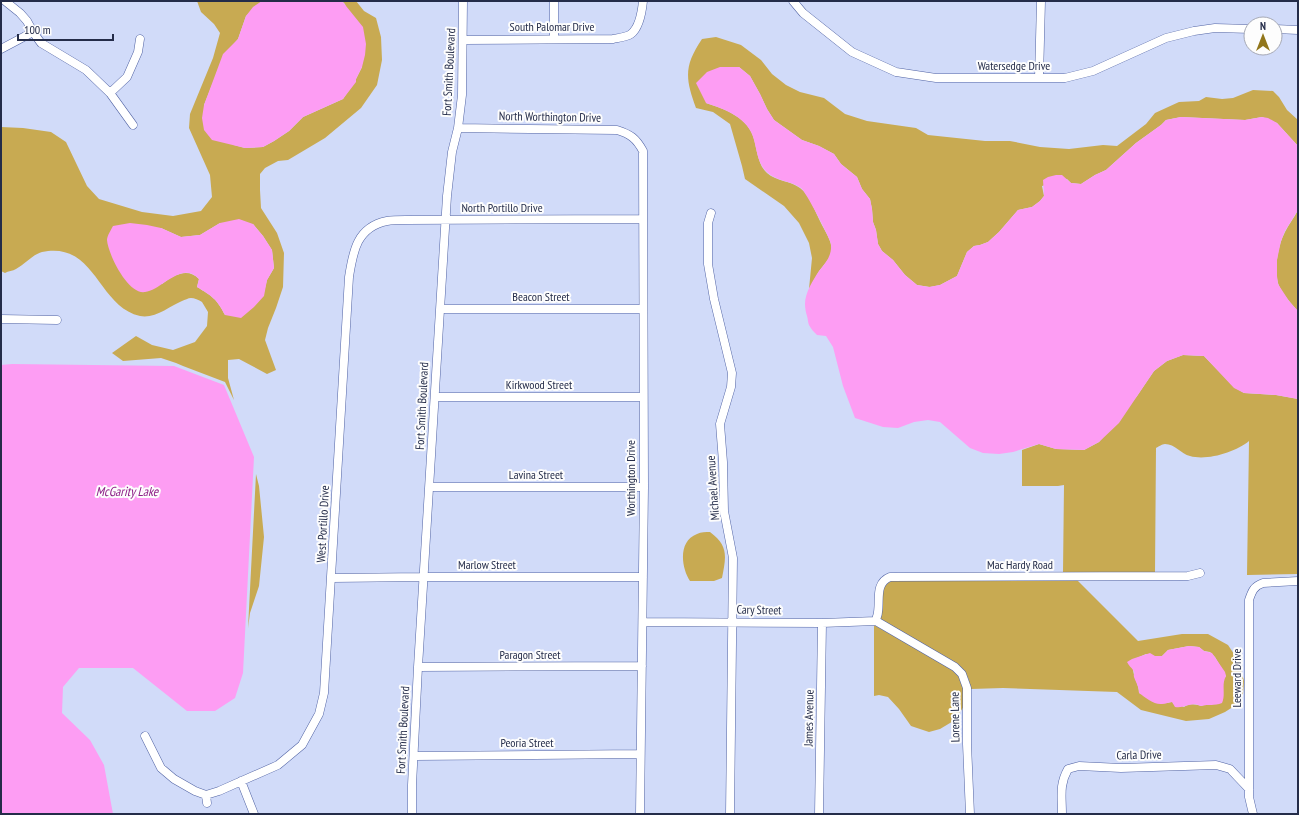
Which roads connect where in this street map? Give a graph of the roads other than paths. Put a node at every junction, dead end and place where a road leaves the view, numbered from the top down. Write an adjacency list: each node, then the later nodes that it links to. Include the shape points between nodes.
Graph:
1 (5, 1): 10 (street, via 20,13)
2 (463, 1): 13 (street, Fort Smith Boulevard)
3 (554, 1): 12 (street)
4 (642, 1): 12 (street, South Palomar Drive, via 637,27 631,34 613,39)
5 (793, 1): 15 (street, Watersedge Drive, via 803,13 852,52 896,72 936,78)
6 (1041, 1): 15 (street)
7 (1243, 29): 15 (street, Watersedge Drive, via 1215,28 1194,31 1166,38 1093,71 1065,78)
8 (1283, 29): 9 (street)
9 (1298, 30)
10 (33, 32): 14 (street); 16 (street, via 41,43 86,70)
11 (140, 39): 16 (street, via 138,52 126,77)
12 (554, 39): 13 (street, South Palomar Drive)
13 (463, 40): 18 (street, Fort Smith Boulevard, via 462,95)
14 (1, 49)
15 (1039, 78)
16 (110, 93): 17 (street)
17 (133, 124)
18 (458, 128): 19 (street, North Worthington Drive, via 617,130); 22 (street, Fort Smith Boulevard, via 452,152)
19 (639, 142): 21 (street, Worthington Drive, via 643,151)
20 (711, 213): 39 (street, Michael Avenue, via 708,223 708,264 732,373 731,387 720,424 724,511 733,558)
21 (642, 219): 22 (street, North Portillo Drive); 25 (street, Worthington Drive)
22 (446, 220): 23 (street, North Portillo Drive, via 388,221 376,224); 24 (street, Fort Smith Boulevard)
23 (365, 231): 35 (street, West Portillo Drive, via 352,256 349,277)
24 (440, 308): 25 (street, Beacon Street); 28 (street, Fort Smith Boulevard)
25 (642, 309): 29 (street, Worthington Drive)
26 (1, 319): 27 (street)
27 (57, 320)
28 (436, 397): 29 (street, Kirkwood Street); 30 (street, Fort Smith Boulevard)
29 (643, 398): 31 (street, Worthington Drive)
30 (429, 487): 31 (street, Lavina Street); 33 (street, Fort Smith Boulevard)
31 (644, 487): 34 (street, Worthington Drive)
32 (1200, 573): 37 (street, Mac Hardy Road, via 1188,576 890,577 881,583 879,589)
33 (424, 576): 34 (street, Marlow Street); 35 (street, Marlow Street); 42 (street, Fort Smith Boulevard)
34 (643, 577): 38 (street, Worthington Drive)
35 (332, 578): 46 (street, West Portillo Drive, via 324,693 319,714 302,745 278,765)
36 (1298, 582): 47 (street, Leeward Drive, via 1259,584 1254,587 1250,600)
37 (876, 621): 40 (street, Cary Street); 53 (street, Lorene Lane, via 956,667 965,679 968,688)
38 (643, 622): 39 (street, Cary Street); 41 (street, Worthington Drive)
39 (732, 622): 40 (street, Cary Street); 51 (street, Michael Avenue)
40 (822, 623): 52 (street, James Avenue)
41 (642, 666): 42 (street, Paragon Street); 44 (street, Worthington Drive)
42 (418, 668): 45 (street, Fort Smith Boulevard)
43 (145, 736): 46 (street, West Portillo Drive, via 161,768 206,799)
44 (640, 754): 45 (street, Peoria Street); 50 (street, Worthington Drive)
45 (414, 756): 49 (street, Fort Smith Boulevard)
46 (241, 782): 48 (street)
47 (1249, 789): 54 (street, Carla Drive, via 1230,769 1216,765 1121,768 1079,766 1068,769 1063,778); 55 (street, Leeward Drive)
48 (254, 814)
49 (412, 814)
50 (640, 814)
51 (730, 814)
52 (819, 814)
53 (970, 814)
54 (1062, 814)
55 (1253, 814)

